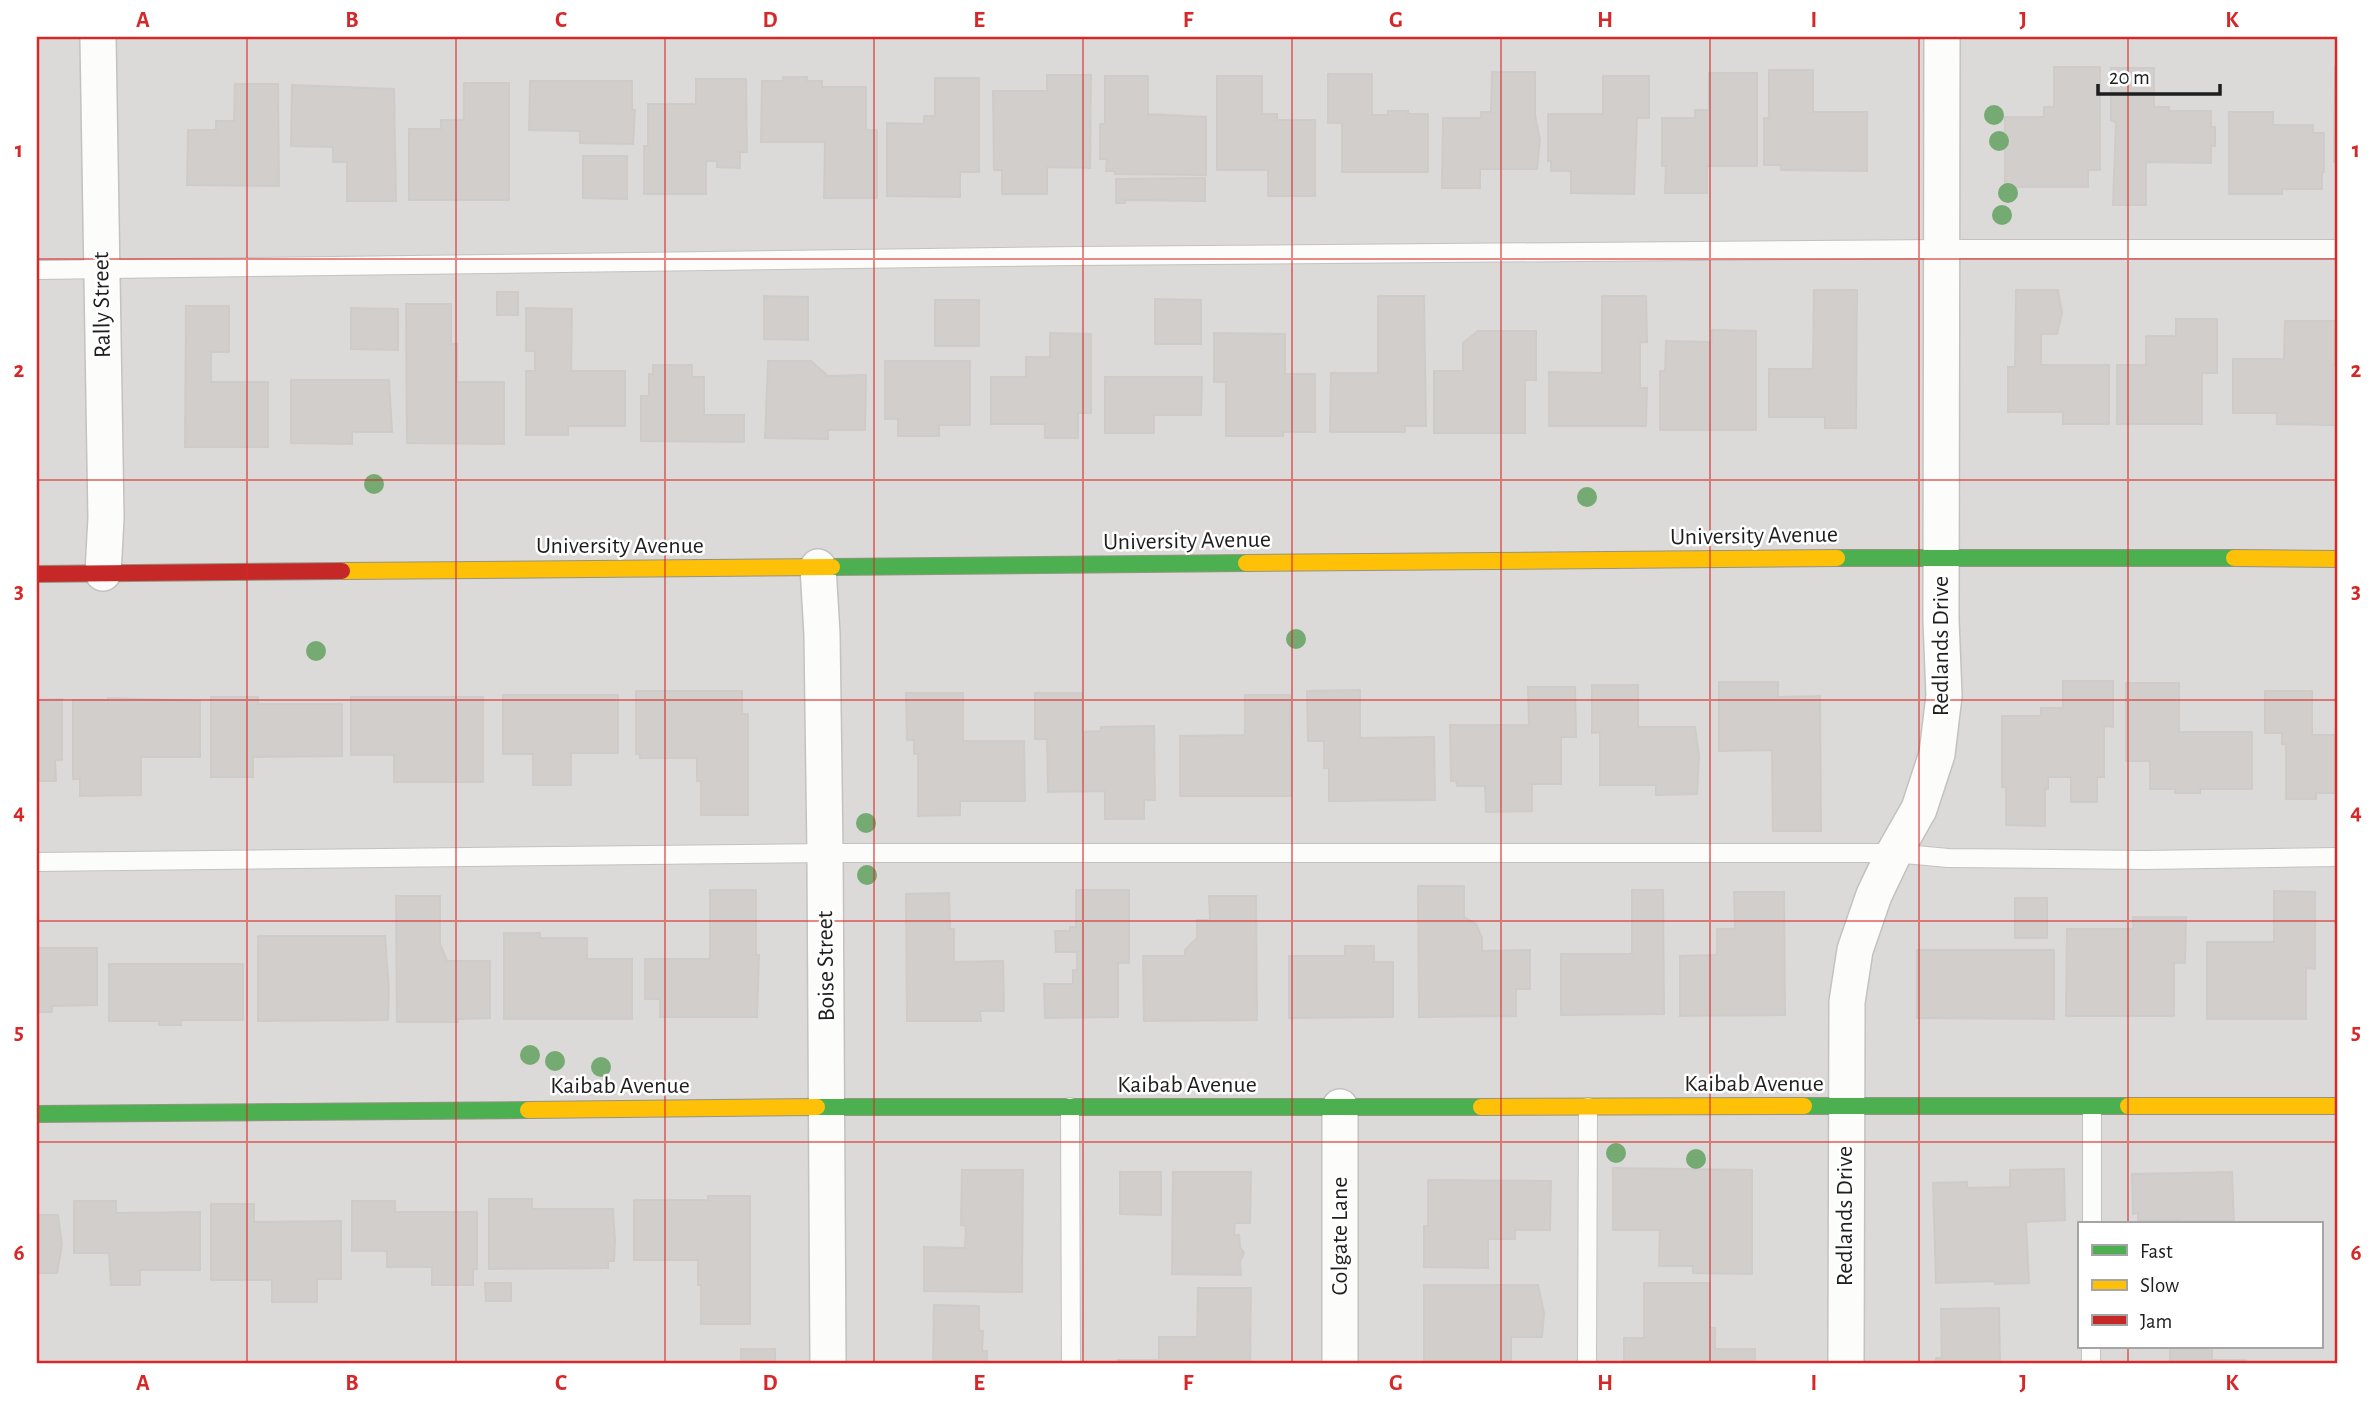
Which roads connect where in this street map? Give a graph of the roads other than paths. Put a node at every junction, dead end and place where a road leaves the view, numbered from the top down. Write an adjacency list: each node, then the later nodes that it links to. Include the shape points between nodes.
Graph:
1 (98, 37): 5 (street, Rally Street)
2 (1942, 37): 3 (street, Redlands Drive)
3 (1941, 249): 4 (lane); 5 (lane); 7 (street, Redlands Drive)
4 (2338, 249)
5 (102, 269): 6 (lane); 11 (street, Rally Street)
6 (37, 270)
7 (1941, 557): 8 (street, University Avenue); 9 (street, University Avenue); 13 (street, Redlands Drive, via 1944,696 1937,754 1919,809)
8 (2338, 559)
9 (818, 567): 11 (street, University Avenue); 12 (street, Boise Street)
10 (37, 573): 11 (street, University Avenue)
11 (103, 573)
12 (825, 853): 13 (lane); 15 (lane); 17 (street, Boise Street)
13 (1894, 853): 14 (lane, via 2106,860); 21 (street, Redlands Drive, via 1855,950 1847,1002)
14 (2338, 858)
15 (37, 862)
16 (2338, 1106): 22 (street, Kaibab Avenue)
17 (828, 1107): 18 (street, Kaibab Avenue); 23 (street, Kaibab Avenue); 25 (street, Boise Street)
18 (1070, 1107): 19 (street, Kaibab Avenue); 26 (lane)
19 (1340, 1107): 20 (street, Kaibab Avenue); 27 (street, Colgate Lane)
20 (1588, 1107): 21 (street, Kaibab Avenue); 28 (lane)
21 (1845, 1107): 22 (street, Kaibab Avenue); 29 (street, Redlands Drive)
22 (2092, 1107): 24 (lane)
23 (37, 1114)
24 (2092, 1222)
25 (828, 1364)
26 (1072, 1364)
27 (1340, 1364)
28 (1587, 1364)
29 (1846, 1364)

